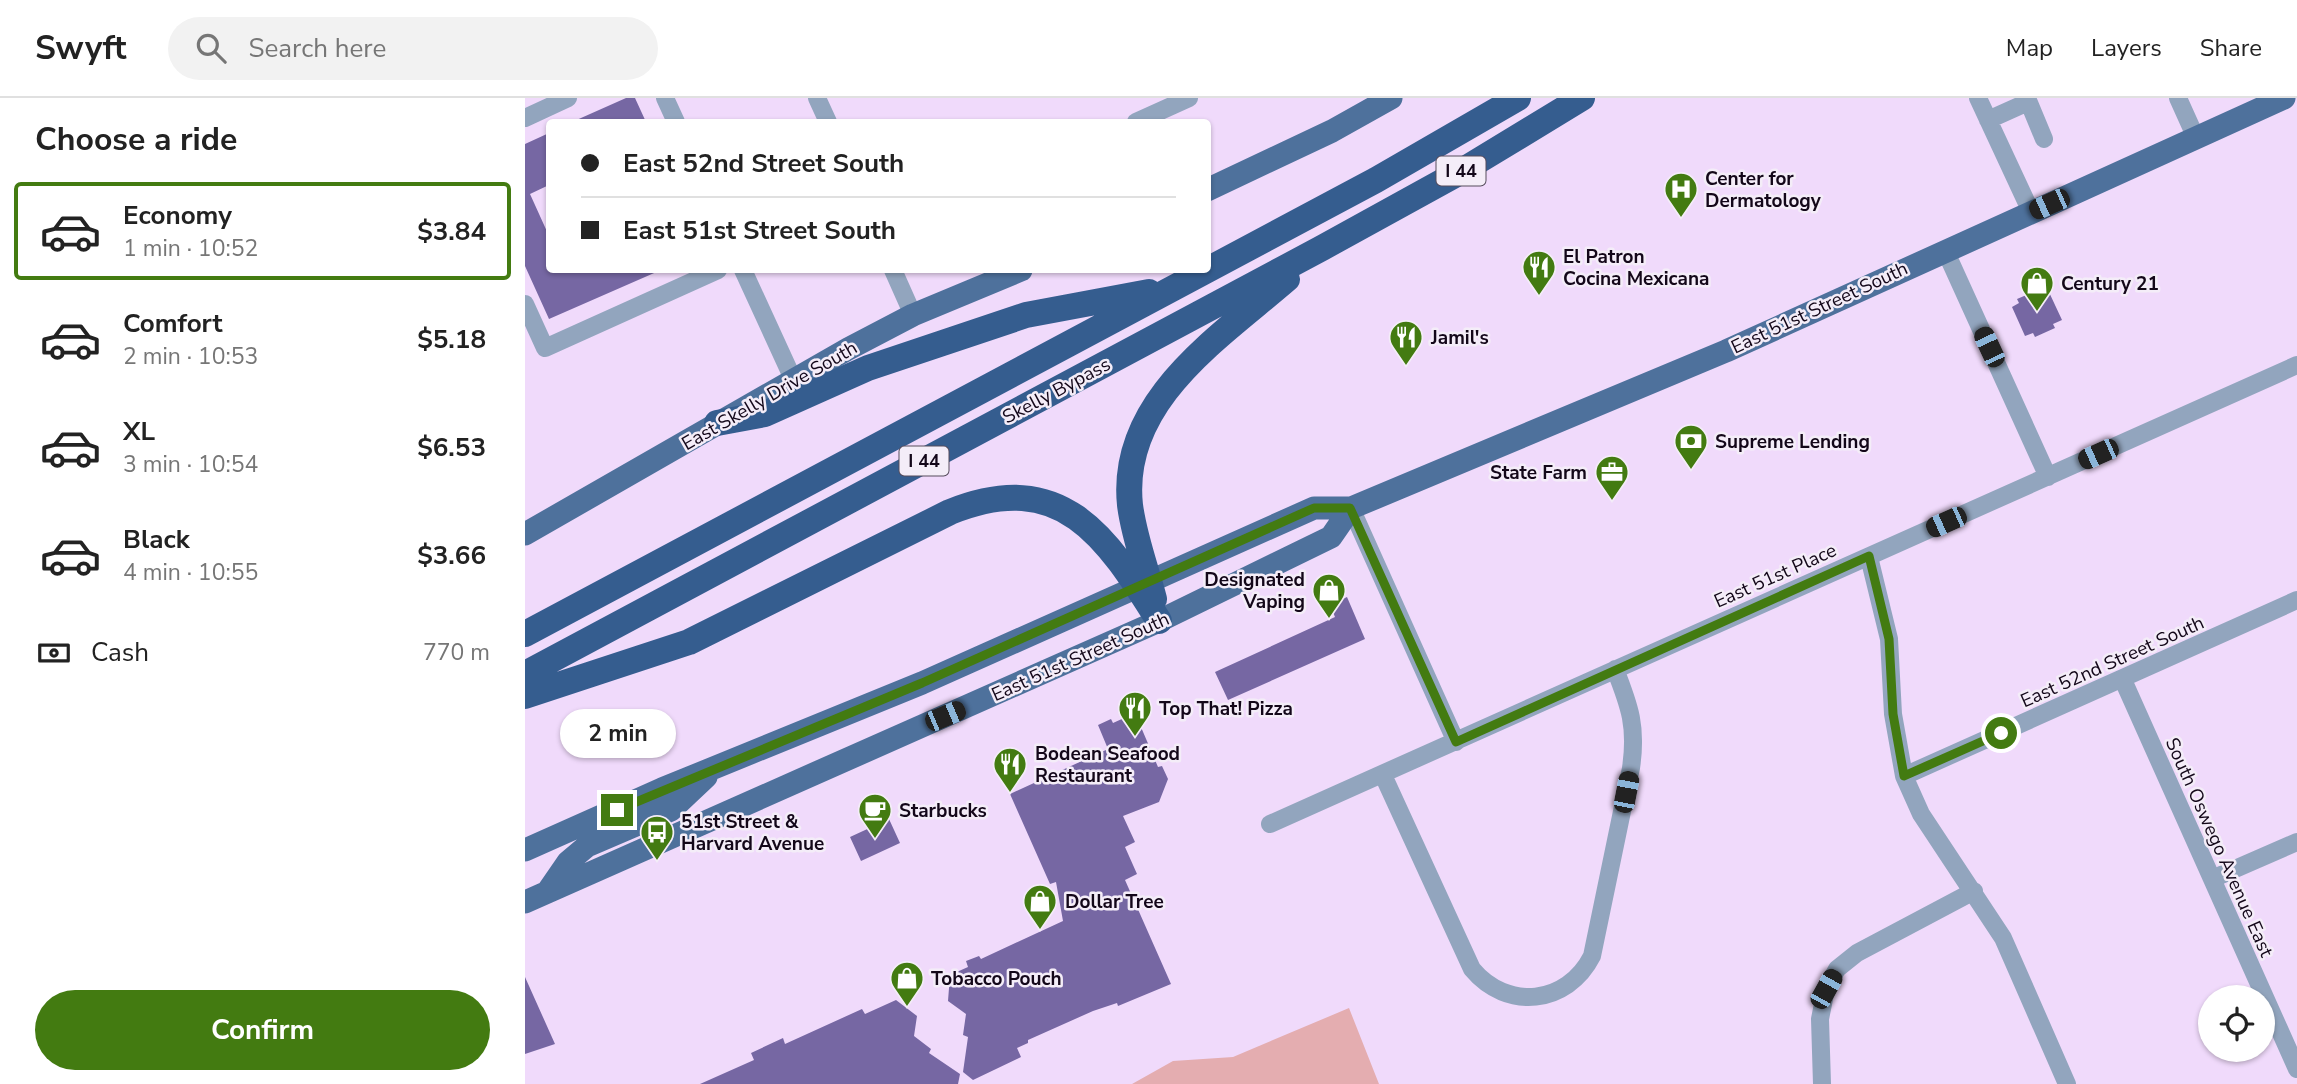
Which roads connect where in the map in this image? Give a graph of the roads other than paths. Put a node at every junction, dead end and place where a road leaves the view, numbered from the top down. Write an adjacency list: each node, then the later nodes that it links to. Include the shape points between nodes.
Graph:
1 (568, 98): 12 (street)
2 (665, 98): 13 (street)
3 (817, 98): 14 (street)
4 (1189, 98): 15 (street)
5 (1391, 98): 19 (main road)
6 (1518, 98): 23 (highway, Skelly Bypass / I 44)
7 (1582, 98): 21 (highway, Skelly Bypass / I 44)
8 (1978, 98): 16 (street)
9 (2178, 98): 17 (street)
10 (2284, 98): 17 (main road, East 51st Street South)
11 (2028, 100): 16 (street); 18 (street)
12 (525, 118)
13 (675, 119)
14 (827, 119)
15 (1143, 119)
16 (1988, 120): 20 (street)
17 (2196, 138): 20 (main road, East 51st Street South)
18 (2045, 139)
19 (1211, 188)
20 (2031, 212): 22 (main road, East 51st Street South)
21 (1322, 248): 39 (highway, via 1181,372 1146,421 1130,483); 44 (highway, Skelly Bypass / I 44)
22 (1945, 250): 35 (street); 36 (main road, East 51st Street South, via 1726,351)
23 (1211, 268)
24 (711, 273): 30 (street, via 545,348)
25 (744, 273): 33 (street)
26 (894, 273): 31 (street)
27 (1014, 273): 31 (main road, East Skelly Drive South)
28 (1202, 273): 29 (highway, Skelly Bypass / I 44)
29 (1178, 286): 34 (highway, via 1026,315 869,368 765,414); 42 (highway, Skelly Bypass / I 44)
30 (525, 304)
31 (913, 315): 33 (main road, East Skelly Drive South)
32 (2297, 365): 35 (street, East 51st Place)
33 (793, 379): 34 (main road, East Skelly Drive South)
34 (717, 423): 37 (main road, East Skelly Drive South)
35 (2048, 477): 38 (street, East 51st Place)
36 (1350, 508): 39 (main road, East 51st Street South, via 1314,508); 41 (main road, East 51st Street South, via 1331,537); 47 (street)
37 (525, 534)
38 (1869, 556): 43 (street, East 51st Place); 50 (street, via 1889,639 1893,714)
39 (1143, 584): 41 (highway); 46 (highway, via 1092,528 1047,502 1021,498 971,503 689,642); 48 (main road, East 51st Street South)
40 (2297, 600): 45 (street, East 52nd Street South)
41 (1159, 621): 55 (main road, East 51st Street South)
42 (525, 634)
43 (1615, 669): 47 (street, East 51st Place); 49 (street, via 1633,720 1631,768 1592,956 1576,980 1560,991 1513,996 1491,987 1472,969)
44 (525, 674)
45 (2123, 680): 50 (street, East 52nd Street South); 54 (street, South Oswego Avenue East)
46 (525, 696)
47 (1456, 742): 49 (street, East 51st Place)
48 (716, 768): 53 (main road, East 51st Street South); 55 (main road, via 671,810 587,846 568,862)
49 (1383, 775): 51 (street, East 51st Place)
50 (1904, 776): 56 (street, via 1921,814)
51 (1270, 824)
52 (2297, 842): 54 (street)
53 (525, 850)
54 (2212, 879): 58 (street, South Oswego Avenue East)
55 (548, 891): 57 (main road, East 51st Street South)
56 (1974, 891): 59 (street, via 1857,953 1837,969 1826,989 1820,1019); 60 (street, via 2003,938)
57 (525, 902)
58 (2297, 1069)
59 (1822, 1084)
60 (2067, 1084)

